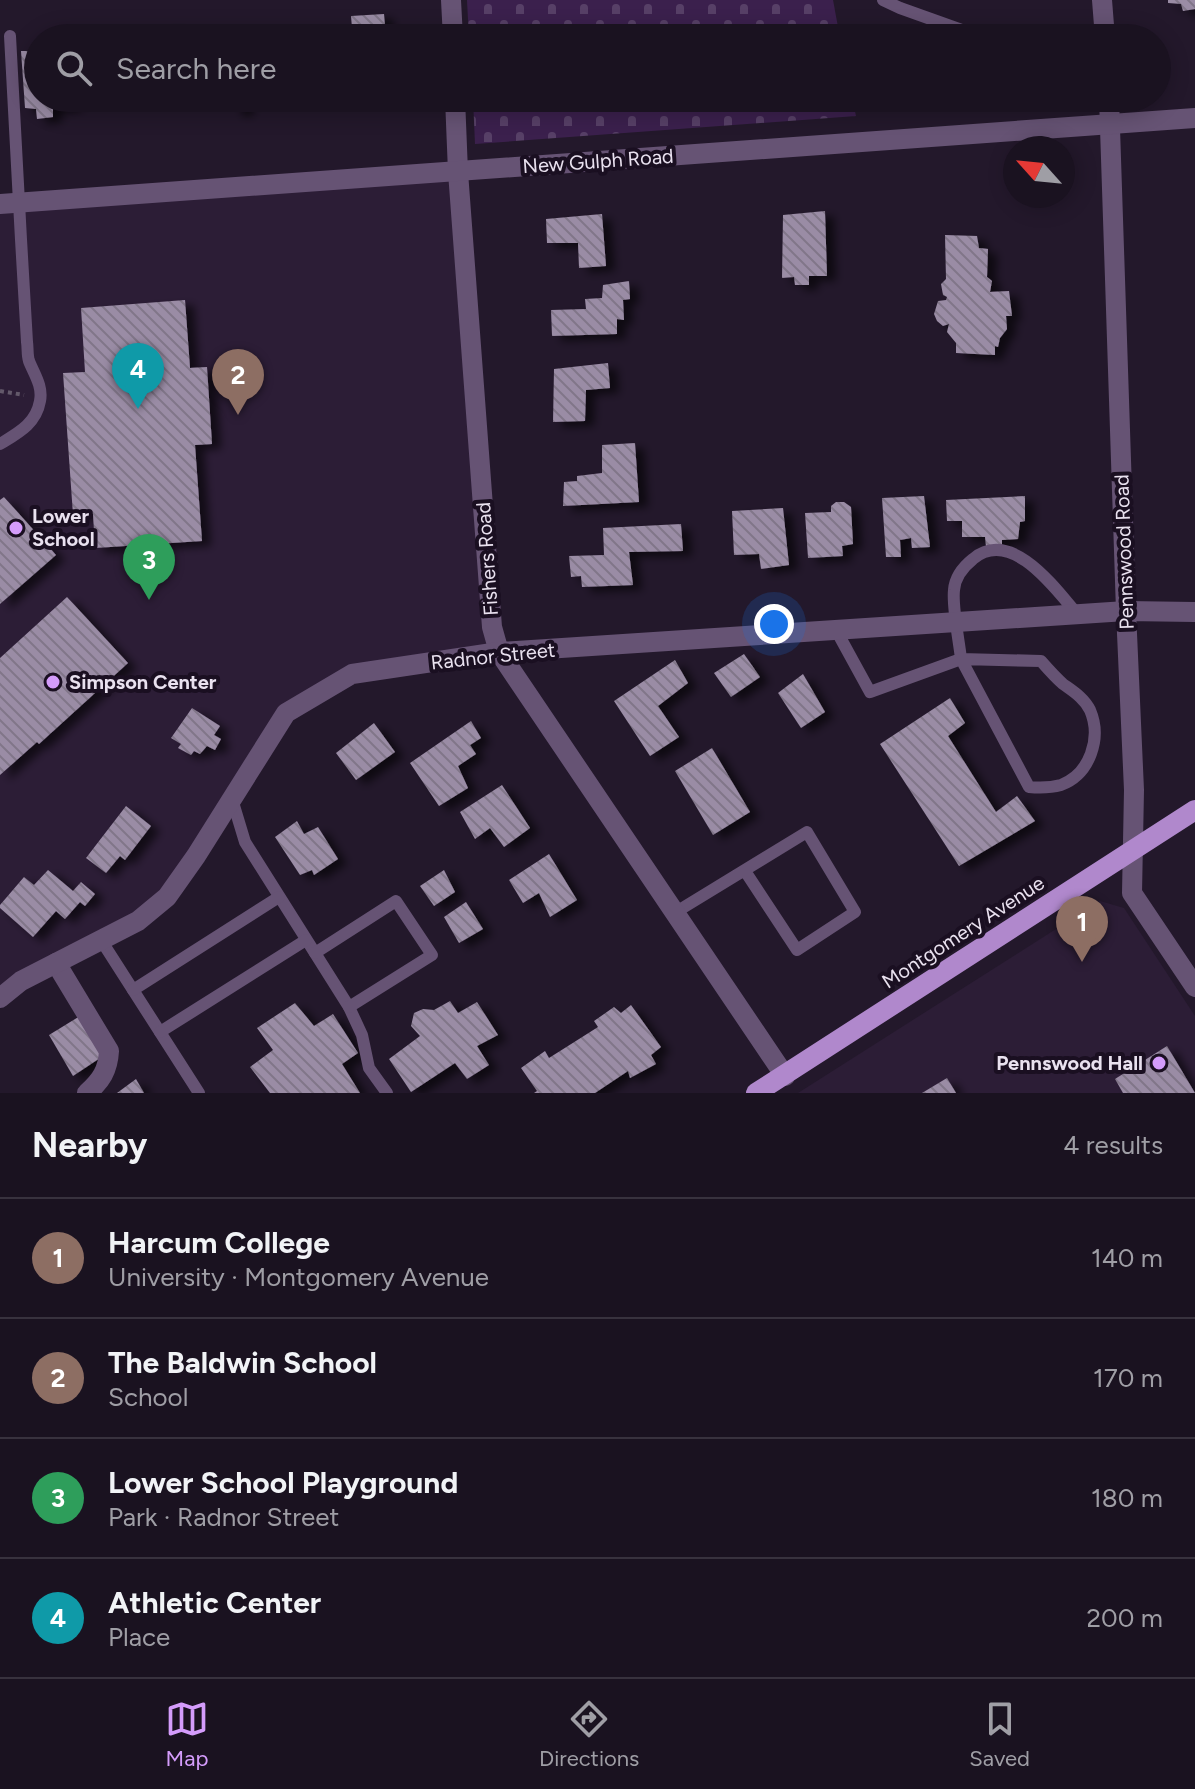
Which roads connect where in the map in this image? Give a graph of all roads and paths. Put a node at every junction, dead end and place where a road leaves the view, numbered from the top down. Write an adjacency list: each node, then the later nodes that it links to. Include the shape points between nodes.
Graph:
1 (451, 0): 4 (street)
2 (883, 0): 5 (lane)
3 (1102, 0): 6 (street)
4 (452, 24)
5 (945, 24)
6 (1104, 24)
7 (10, 36): 13 (lane)
8 (456, 112): 12 (street, Fishers Road)
9 (1110, 112): 11 (street, Pennswood Road)
10 (1195, 118): 11 (street, New Gulph Road)
11 (1111, 123): 12 (street, New Gulph Road); 17 (street, Pennswood Road)
12 (458, 172): 13 (street, New Gulph Road); 22 (street, Fishers Road, via 492,627)
13 (9, 203): 16 (lane, via 28,358 41,398 30,423)
14 (0, 391): 15 (path)
15 (24, 395)
16 (0, 444)
17 (1126, 611): 18 (street, Radnor Street); 19 (street, Radnor Street); 26 (street, Pennswood Road)
18 (1195, 612)
19 (1077, 614): 20 (street, Radnor Street); 20 (lane, via 1044,576 1003,550 981,552 962,568 954,589)
20 (956, 622): 21 (street, Radnor Street); 23 (lane)
21 (836, 630): 22 (street, Radnor Street); 23 (lane, via 870,692)
22 (499, 652): 24 (street, Radnor Street, via 352,674 286,713); 29 (street, Fishers Road)
23 (961, 659): 23 (lane, via 1041,661 1078,694 1095,725 1095,743 1078,774 1064,784 1029,787)
24 (232, 799): 28 (lane, via 245,842); 30 (street, Radnor Street, via 167,897 138,921)
25 (1195, 810): 26 (main road, Montgomery Avenue)
26 (1134, 849): 34 (street, Pennswood Road, via 1132,893); 39 (main road, Montgomery Avenue)
27 (745, 871): 27 (lane, via 807,832 855,912 797,950); 29 (lane)
28 (279, 897): 31 (lane); 35 (lane)
29 (676, 912): 39 (street, Fishers Road)
30 (101, 940): 33 (street, Radnor Street); 35 (lane)
31 (306, 940): 32 (lane); 38 (lane)
32 (315, 953): 37 (lane); 37 (lane, via 396,901 432,955)
33 (56, 963): 36 (street, Radnor Street); 40 (street, via 109,1051 105,1071)
34 (1195, 987)
35 (133, 990): 38 (lane)
36 (0, 998)
37 (349, 1007): 42 (lane, via 369,1068)
38 (160, 1032): 41 (lane)
39 (785, 1076): 43 (main road, Montgomery Avenue)
40 (87, 1093)
41 (199, 1093)
42 (387, 1093)
43 (756, 1093)

